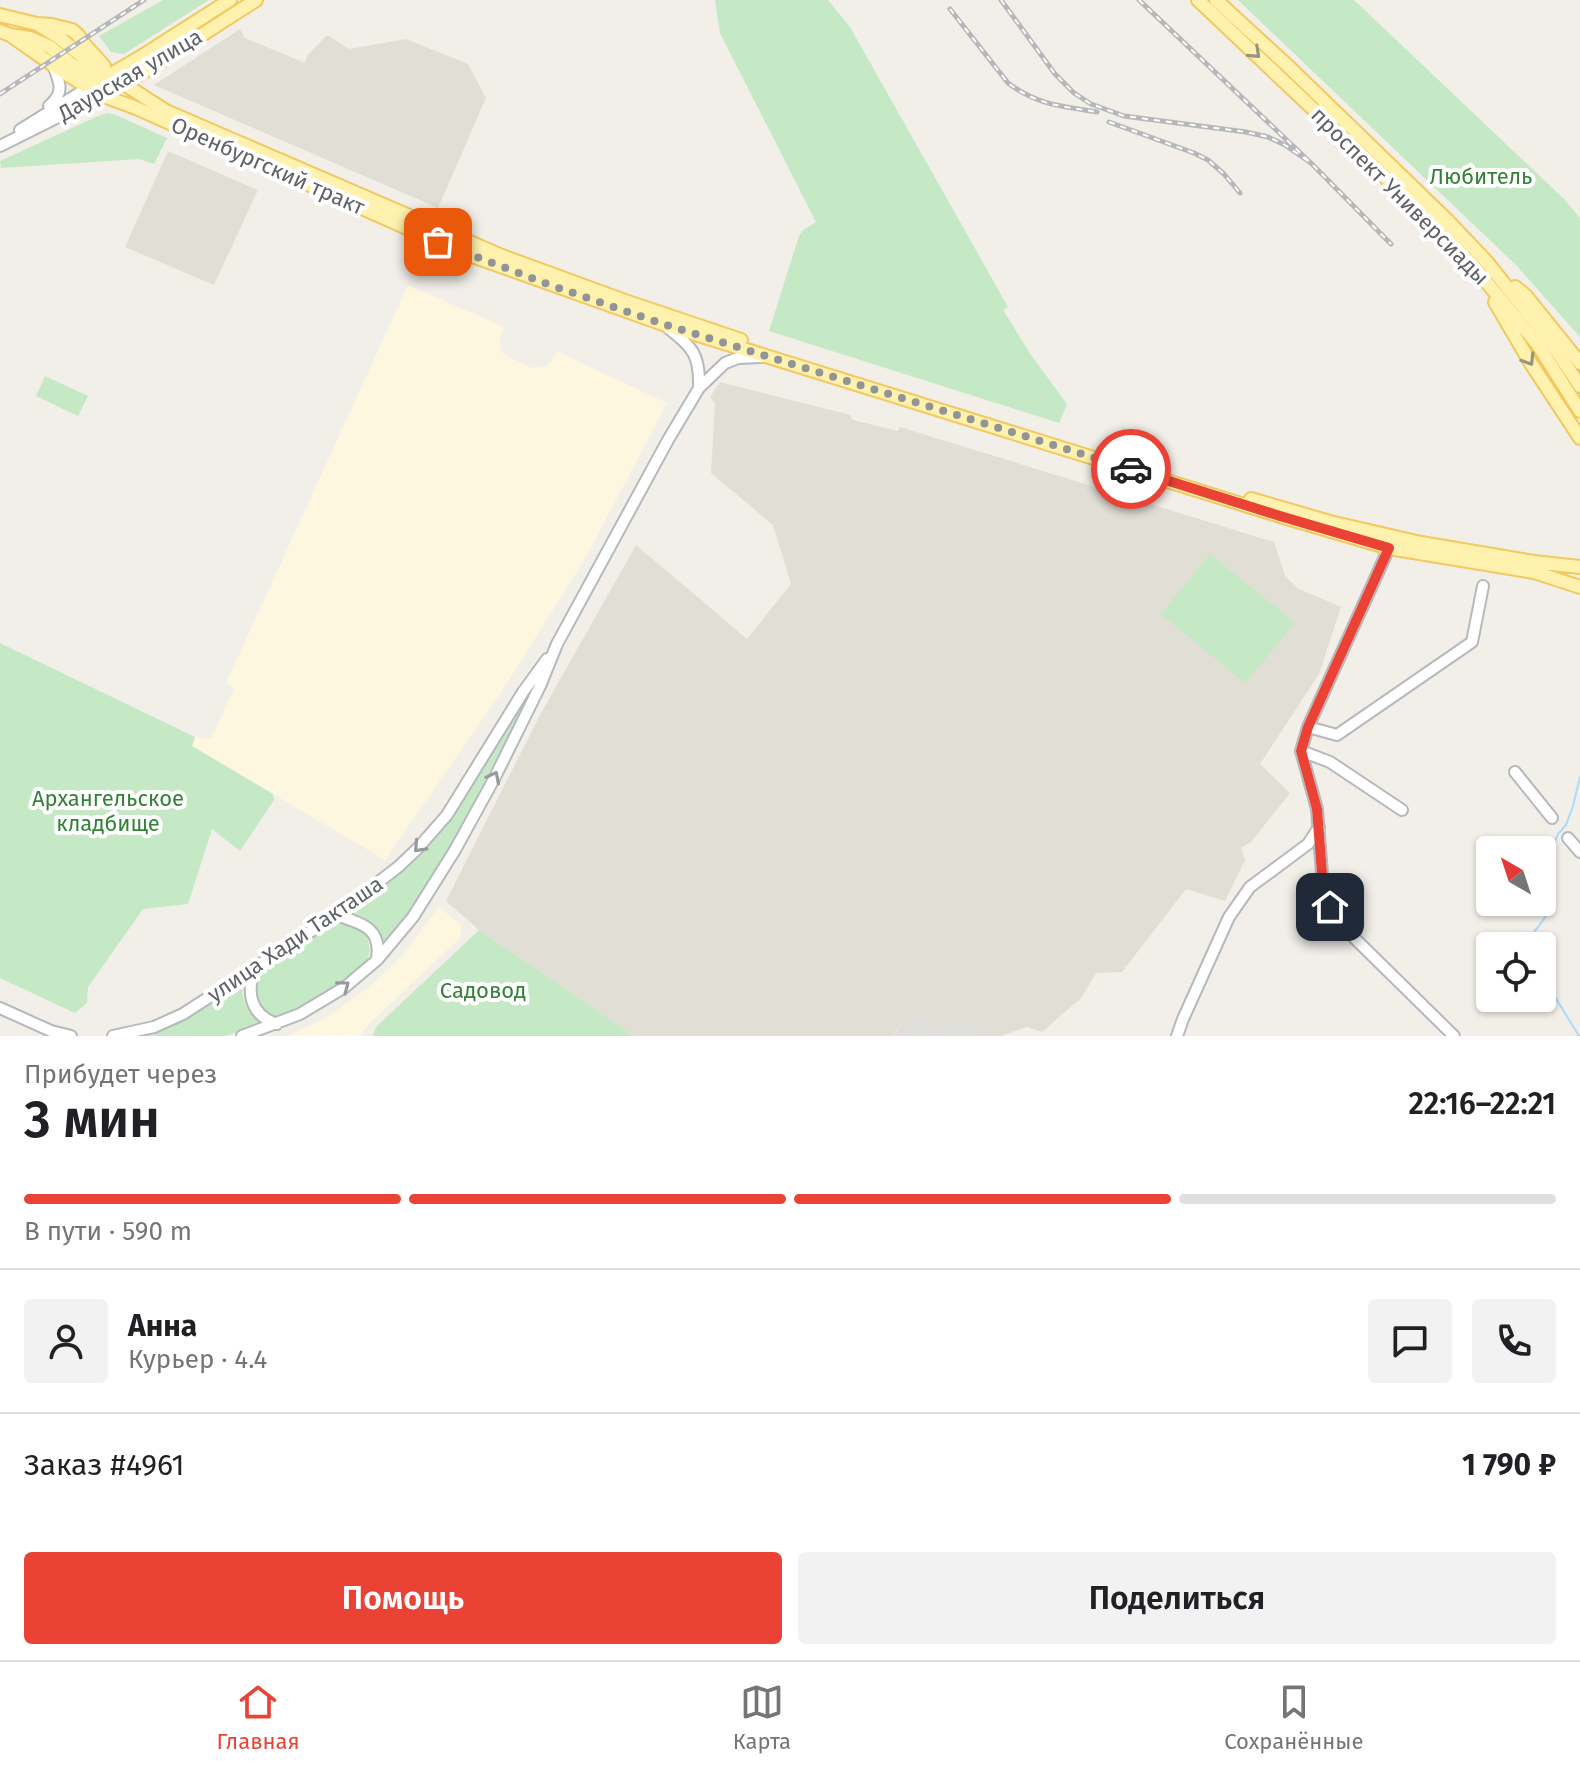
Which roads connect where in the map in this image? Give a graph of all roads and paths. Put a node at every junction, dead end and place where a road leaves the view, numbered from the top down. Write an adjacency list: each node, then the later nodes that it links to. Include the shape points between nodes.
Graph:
1 (230, 0): 9 (main road, Даурская улица)
2 (256, 0): 10 (main road, Даурская улица)
3 (1198, 0): 14 (main road, проспект Универсиады, one-way to 14)
4 (1216, 0): 14 (main road, проспект Универсиады, via 1447,220)
5 (0, 15): 9 (main road, Оренбургский тракт, via 37,24)
6 (5, 33): 7 (street); 8 (main road); 11 (main road, via 50,47)
7 (0, 45)
8 (53, 65): 11 (main road); 12 (street, via 60,91)
9 (111, 75): 10 (main road, Оренбургский тракт); 11 (main road, Даурская улица)
10 (124, 83): 11 (main road, Даурская улица); 23 (main road, Оренбургский тракт, via 166,111 489,251 758,346 1330,522 1421,543)
11 (97, 88): 12 (street, Даурская улица); 13 (street, Даурская улица); 15 (main road, Оренбургский тракт, via 461,252)
12 (34, 120): 13 (street, Даурская улица)
13 (0, 144)
14 (1480, 264): 17 (main road, via 1526,296); 18 (main road, проспект Универсиады, via 1547,337); 20 (main road, проспект Универсиады); 21 (main road, one-way to 21, via 1530,362)
15 (663, 324): 16 (main road, Оренбургский тракт); 19 (street, via 698,359)
16 (767, 357): 19 (street, улица Хади Такташа, via 725,363); 22 (main road, Оренбургский тракт)
17 (1580, 363)
18 (1580, 386)
19 (699, 388): 26 (street, улица Хади Такташа)
20 (1580, 411)
21 (1580, 438)
22 (1389, 548): 25 (main road, Оренбургский тракт, via 1534,572); 27 (street)
23 (1580, 567)
24 (1483, 586): 27 (street, via 1472,642 1337,735)
25 (1580, 587)
26 (557, 644): 35 (street, улица Хади Такташа, one-way to 35, via 447,815 398,867); 36 (street, улица Хади Такташа, one-way to 26, via 413,917 455,850)
27 (1308, 727): 28 (street)
28 (1301, 751): 30 (street, via 1330,762); 32 (street)
29 (1515, 772): 31 (street)
30 (1402, 810)
31 (1552, 818)
32 (1319, 827): 43 (street, via 1308,844 1250,887 1229,917); 44 (street, via 1322,874 1337,921)
33 (1568, 838): 34 (street)
34 (1580, 852)
35 (336, 915): 36 (street, via 371,930); 37 (street, улица Хади Такташа)
36 (377, 960): 39 (street, улица Хади Такташа, one-way to 36, via 345,987)
37 (256, 966): 39 (street, via 250,989 253,1005); 41 (street, улица Хади Такташа, via 183,1014)
38 (0, 1008): 40 (street)
39 (277, 1024): 42 (street, улица Хади Такташа)
40 (71, 1036)
41 (113, 1036)
42 (242, 1036)
43 (1177, 1036)
44 (1454, 1036)

